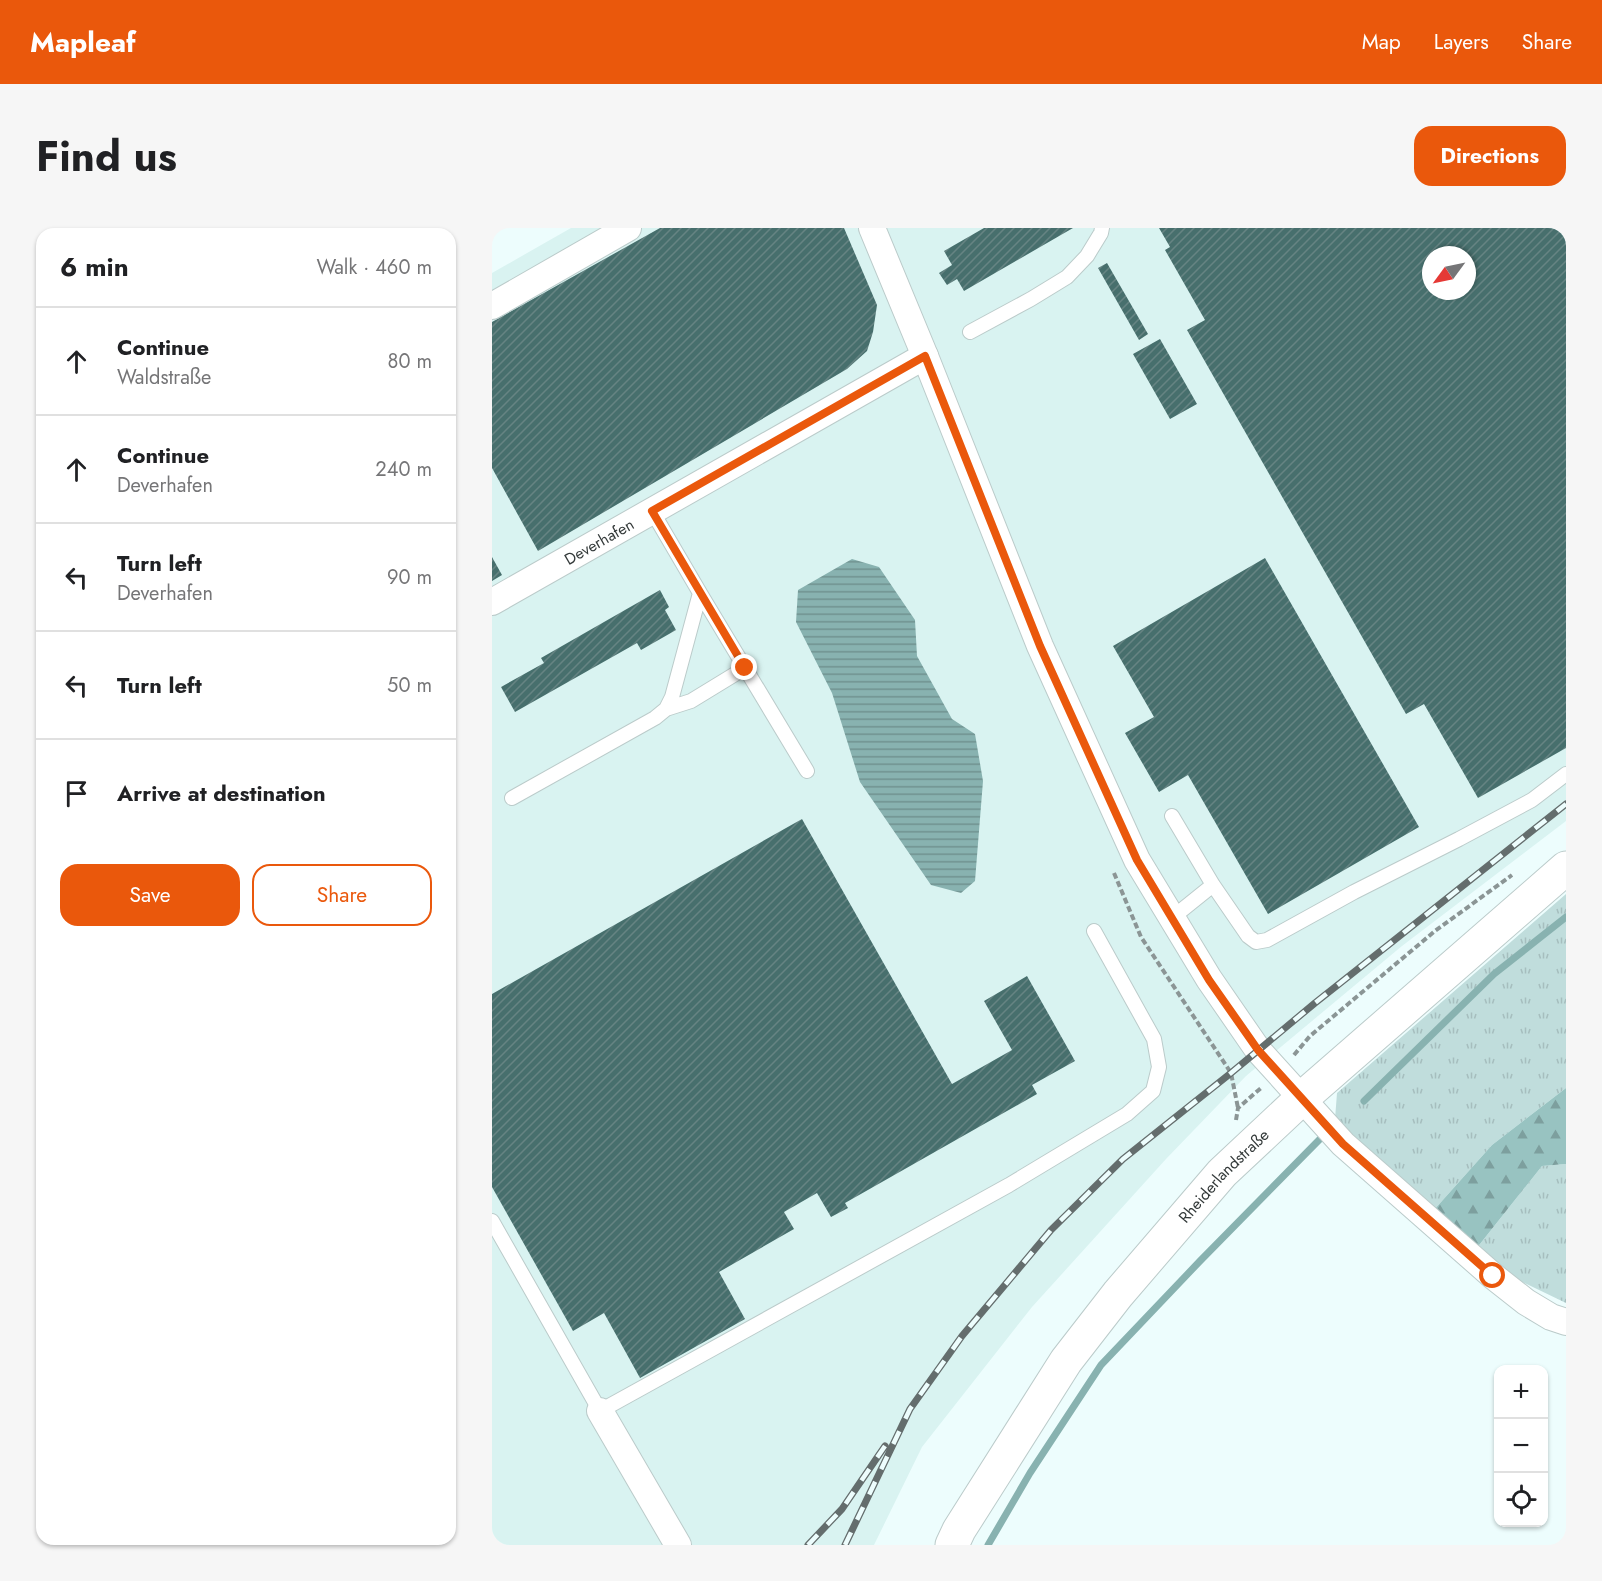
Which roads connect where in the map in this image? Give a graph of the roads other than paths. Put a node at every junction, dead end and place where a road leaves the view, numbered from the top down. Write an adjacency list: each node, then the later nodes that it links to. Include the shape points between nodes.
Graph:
1 (628, 228): 4 (street)
2 (872, 228): 6 (street)
3 (1102, 228): 5 (lane, via 1087,256 1067,277)
4 (492, 306)
5 (970, 332)
6 (925, 356): 7 (street, Deverhafen); 18 (street, via 1040,646 1137,860)
7 (652, 511): 8 (lane); 9 (street, Deverhafen)
8 (700, 593): 10 (lane); 11 (lane)
9 (492, 602)
10 (745, 668): 11 (lane, via 691,701); 12 (lane)
11 (666, 709): 14 (lane)
12 (807, 771)
13 (1566, 774): 17 (lane, via 1532,800 1267,940 1256,942 1248,936)
14 (512, 798)
15 (1172, 816): 17 (lane)
16 (1566, 868): 20 (main road, Rheiderlandstraße)
17 (1213, 885): 18 (lane)
18 (1172, 918): 20 (street, via 1258,1050)
19 (1094, 931): 23 (lane, via 1155,1039 1159,1067 1153,1092 1127,1114 1009,1185)
20 (1301, 1099): 22 (street, via 1343,1144 1493,1276 1526,1302); 25 (main road, Rheiderlandstraße, via 1222,1173 1111,1302 1066,1361)
21 (492, 1221): 23 (lane)
22 (1566, 1322)
23 (600, 1411): 24 (street)
24 (678, 1545)
25 (952, 1545)

